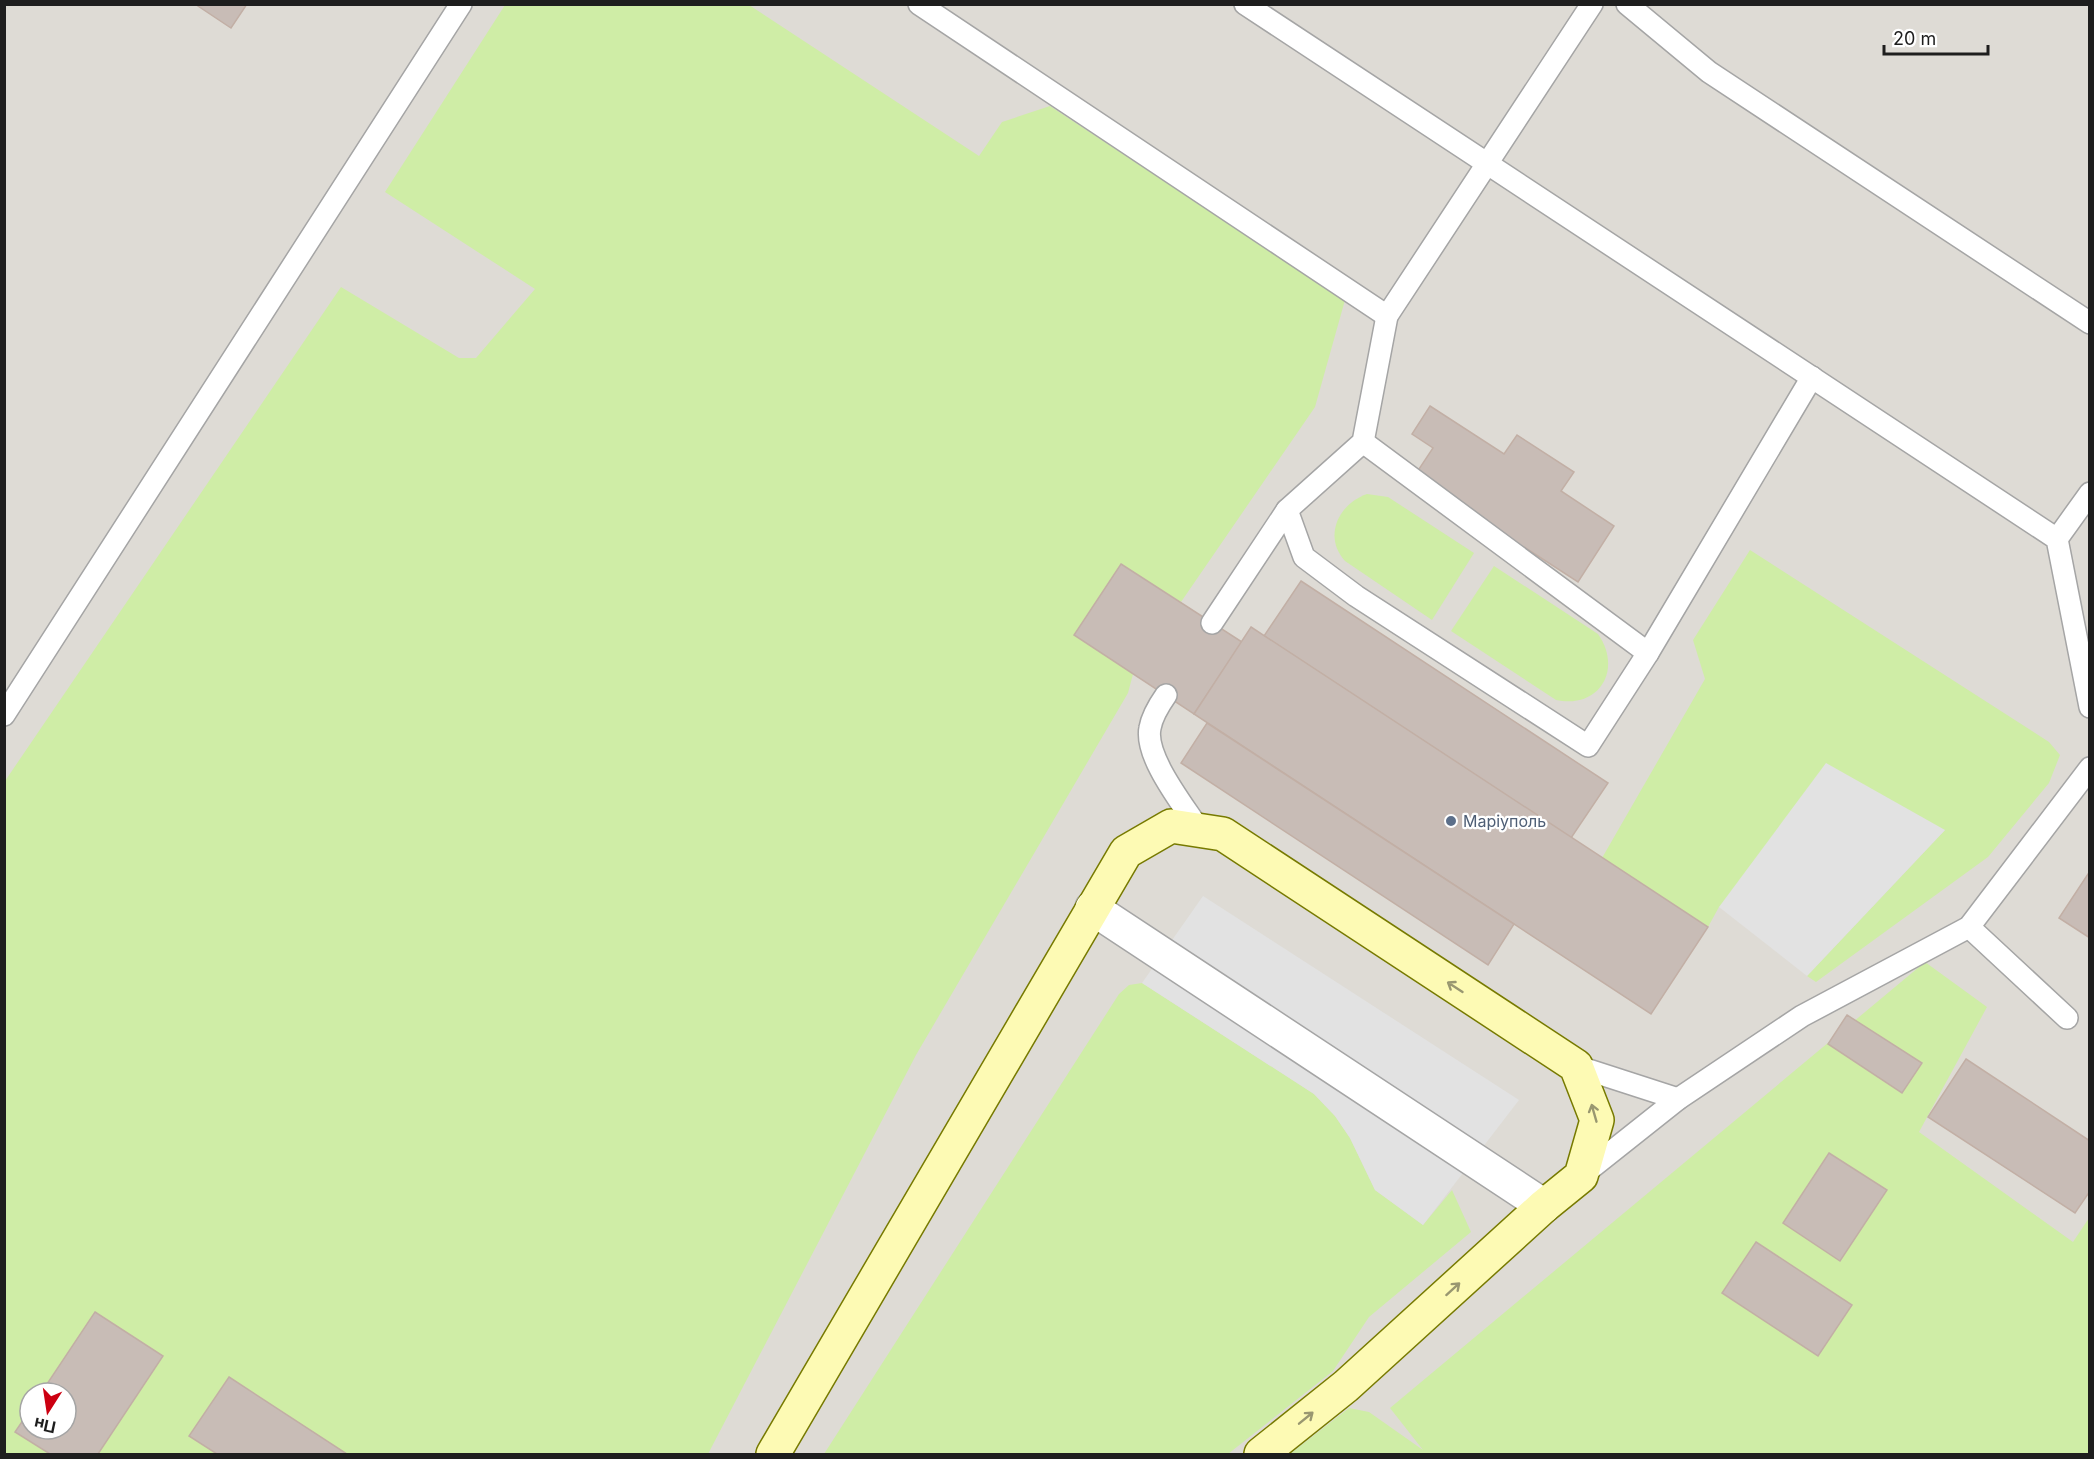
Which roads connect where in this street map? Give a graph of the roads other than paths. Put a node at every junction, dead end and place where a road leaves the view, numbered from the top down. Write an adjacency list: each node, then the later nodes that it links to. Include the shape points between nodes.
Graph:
1 (919, 4): 7 (lane)
2 (1245, 4): 6 (lane)
3 (1592, 4): 6 (lane)
4 (1627, 4): 8 (lane, via 1709,72)
5 (461, 5): 18 (lane)
6 (1487, 164): 7 (lane); 9 (lane)
7 (1387, 316): 10 (lane)
8 (2090, 323)
9 (1812, 377): 13 (lane); 15 (lane)
10 (1363, 442): 12 (lane); 15 (lane)
11 (2090, 493): 13 (lane)
12 (1287, 510): 14 (lane); 15 (lane, via 1304,557 1356,596 1588,746)
13 (2057, 539): 17 (lane)
14 (1212, 623)
15 (1648, 653)
16 (1166, 695): 20 (lane, via 1149,730 1152,754)
17 (2090, 706)
18 (4, 715)
19 (2090, 768): 22 (lane)
20 (1200, 831): 21 (main road, via 1171,826 1126,852); 24 (main road, one-way to 20, via 1223,834)
21 (1092, 908): 27 (street); 28 (main road)
22 (1969, 927): 23 (lane); 25 (lane, via 1802,1016)
23 (2067, 1018)
24 (1576, 1066): 25 (lane); 26 (main road, one-way to 24, via 1597,1120)
25 (1678, 1099): 26 (lane)
26 (1581, 1176): 27 (main road)
27 (1544, 1206): 29 (main road, one-way to 27, via 1346,1386)
28 (773, 1455)
29 (1261, 1455)

